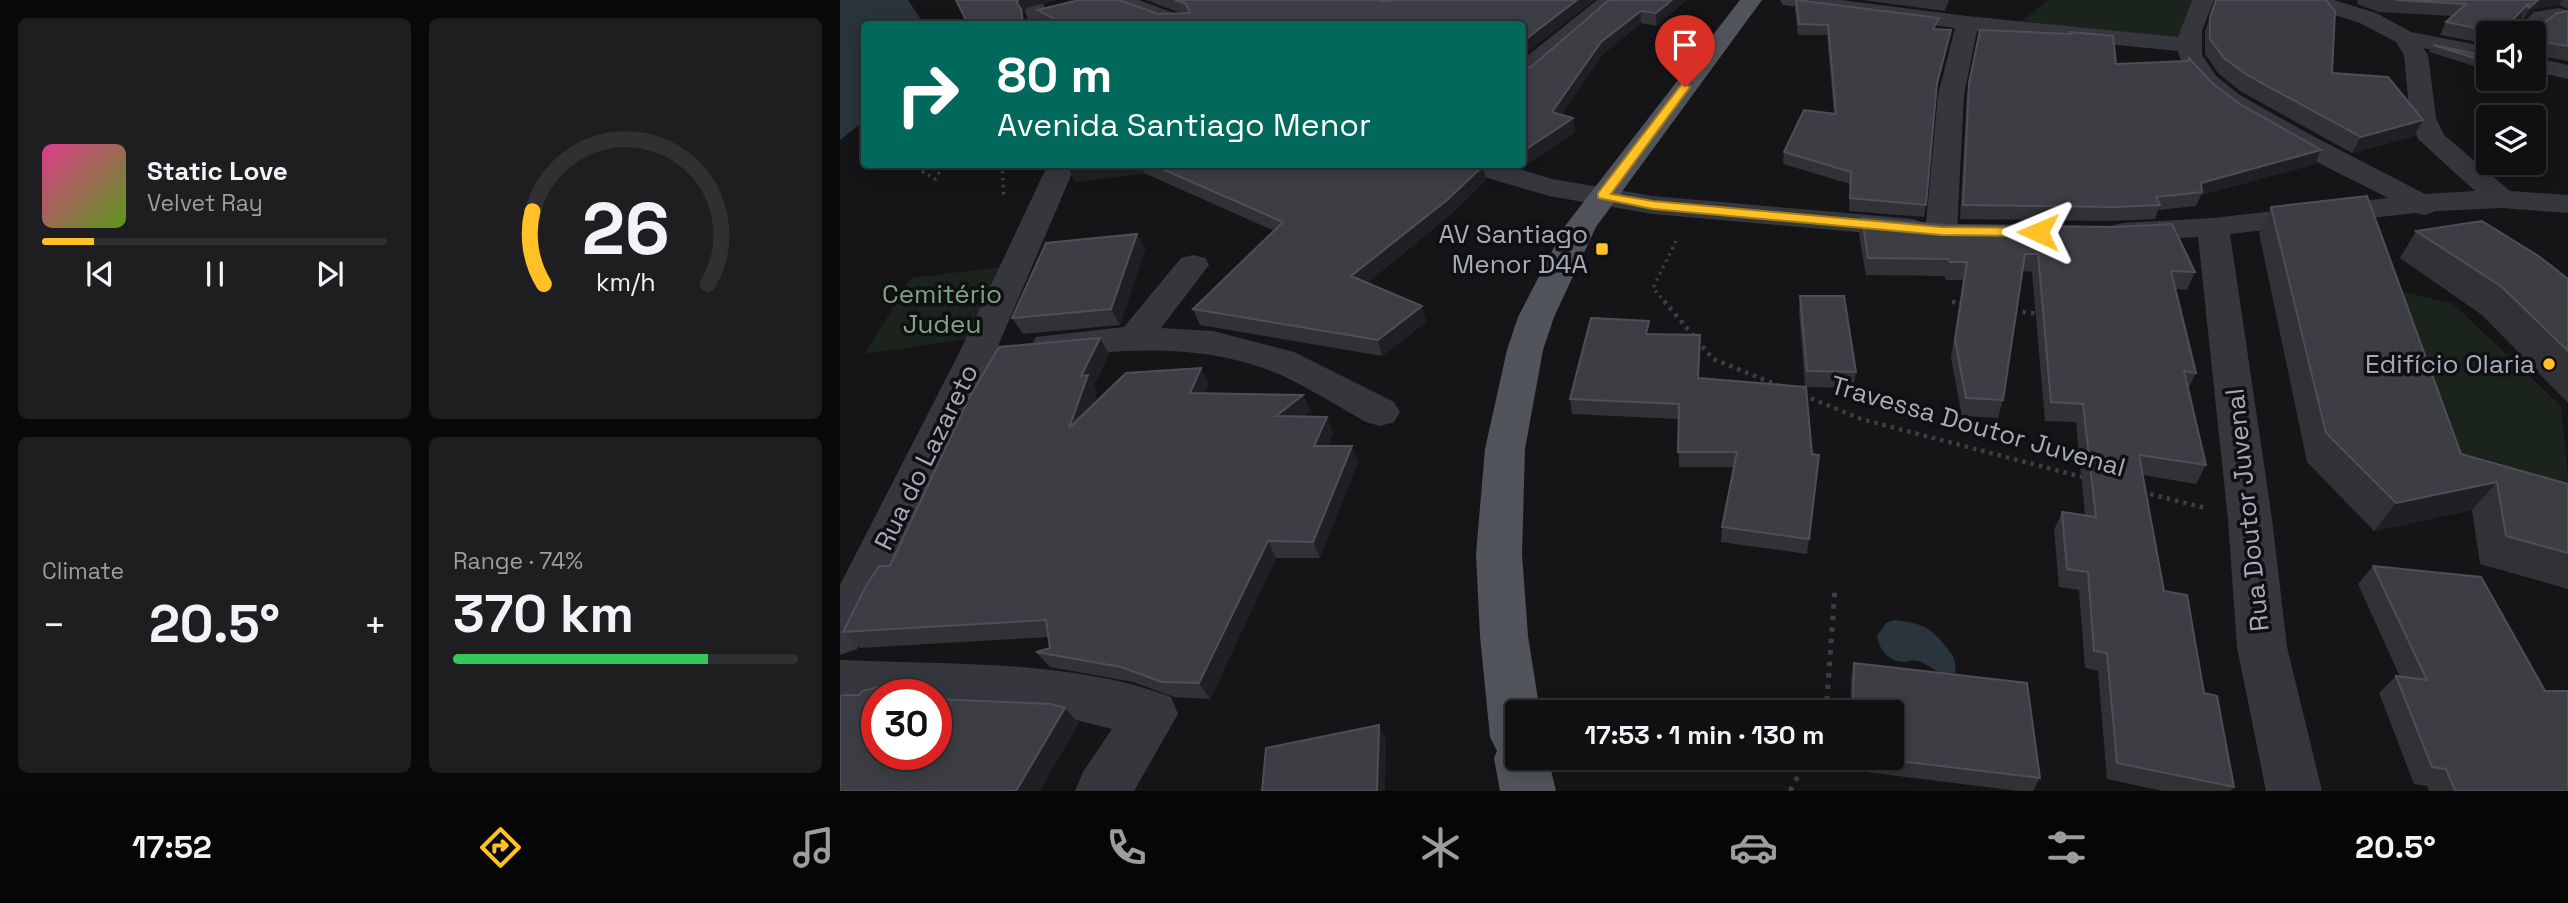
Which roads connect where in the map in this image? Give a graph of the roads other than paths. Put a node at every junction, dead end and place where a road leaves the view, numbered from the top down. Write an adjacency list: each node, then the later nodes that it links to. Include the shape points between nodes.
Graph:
1 (1119, 0): 10 (street)
2 (1610, 0): 17 (street)
3 (1751, 0): 21 (main road)
4 (1791, 0): 12 (street)
5 (2203, 0): 14 (street, via 2188,31)
6 (2312, 0): 13 (street, via 2368,18)
7 (1061, 8): 8 (street)
8 (1036, 13)
9 (2560, 15): 11 (street)
10 (1174, 21)
11 (2537, 21)
12 (1967, 23): 14 (street); 21 (street, via 1951,96 1954,231)
13 (2404, 37): 15 (street); 22 (street, via 2416,55 2423,118 2432,139)
14 (2189, 45): 23 (street, via 2195,67 2218,90 2252,113)
15 (2476, 52)
16 (2546, 67): 18 (street)
17 (1526, 70)
18 (2568, 72)
19 (1060, 168): 30 (street, Rua do Lazareto)
20 (1484, 168): 21 (street, via 1549,187)
21 (1603, 196): 34 (main road, via 1581,226 1536,317 1504,449 1499,554)
22 (2502, 199): 23 (street); 24 (street)
23 (2421, 203): 25 (street); 26 (street)
24 (2568, 204)
25 (2213, 227): 27 (street); 38 (street, Rua Doutor Juvenal, via 2262,647)
26 (2460, 228)
27 (2097, 233)
28 (1193, 265): 29 (street)
29 (1135, 337): 30 (street); 31 (street, via 1213,344 1281,361)
30 (977, 353): 32 (street, Rua do Lazareto)
31 (1380, 412)
32 (840, 634)
33 (840, 684): 36 (street, via 1064,694 1152,714)
34 (1512, 700)
35 (1524, 770): 37 (main road)
36 (1103, 791)
37 (1528, 791)
38 (2294, 791)

